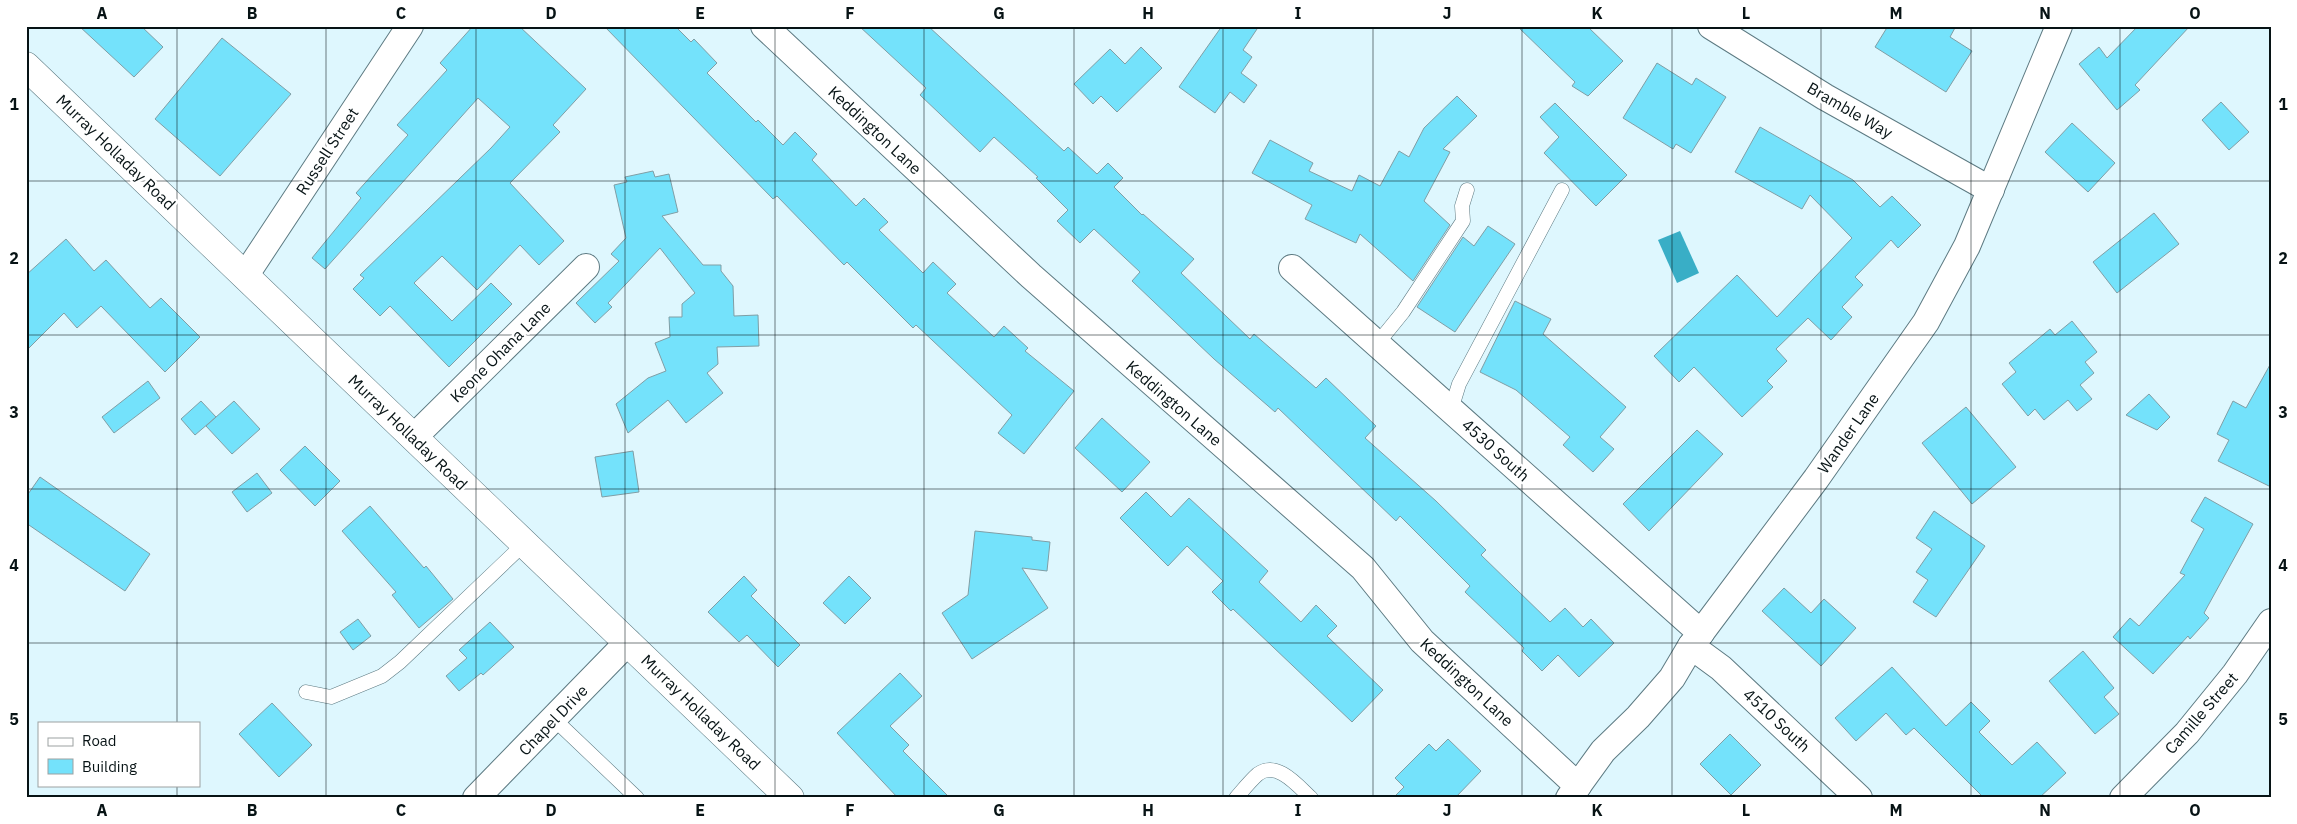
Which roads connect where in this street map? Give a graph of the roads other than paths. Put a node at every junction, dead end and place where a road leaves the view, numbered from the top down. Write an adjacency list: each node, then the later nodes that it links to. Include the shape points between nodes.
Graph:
1 (410, 26): 11 (street, Russell Street)
2 (764, 26): 22 (street, Keddington Lane, via 1030,276 1363,568 1422,641)
3 (1711, 26): 8 (street, Bramble Way, via 1825,97)
4 (2059, 26): 8 (street, Wander Lane)
5 (26, 66): 11 (street, Murray Holladay Road)
6 (1467, 190): 12 (lane, via 1462,206 1463,221 1403,312)
7 (1562, 190): 13 (lane, via 1459,384)
8 (1991, 190): 17 (street, Wander Lane, via 1967,246 1926,322 1816,479)
9 (586, 267): 14 (street, Keone Ohana Lane)
10 (1292, 268): 12 (street, 4530 South)
11 (245, 276): 14 (street, Murray Holladay Road)
12 (1377, 344): 13 (street, 4530 South)
13 (1451, 410): 17 (street, 4530 South)
14 (414, 437): 15 (street, Murray Holladay Road)
15 (525, 543): 18 (street, Murray Holladay Road); 19 (lane, via 382,676 331,697)
16 (2271, 622): 28 (street, Camille Street, via 2235,674 2187,733)
17 (1696, 639): 22 (street, Wander Lane, via 1672,678 1603,751); 27 (street, 4510 South, via 1721,668)
18 (628, 642): 20 (street, Chapel Drive); 21 (street, Murray Holladay Road)
19 (306, 692)
20 (554, 719): 23 (street, Chapel Drive); 24 (lane)
21 (777, 792)
22 (1573, 792)
23 (476, 798)
24 (637, 798)
25 (1236, 798): 26 (lane, via 1258,774 1267,770 1282,773)
26 (1310, 798)
27 (1859, 798)
28 (2123, 798)

